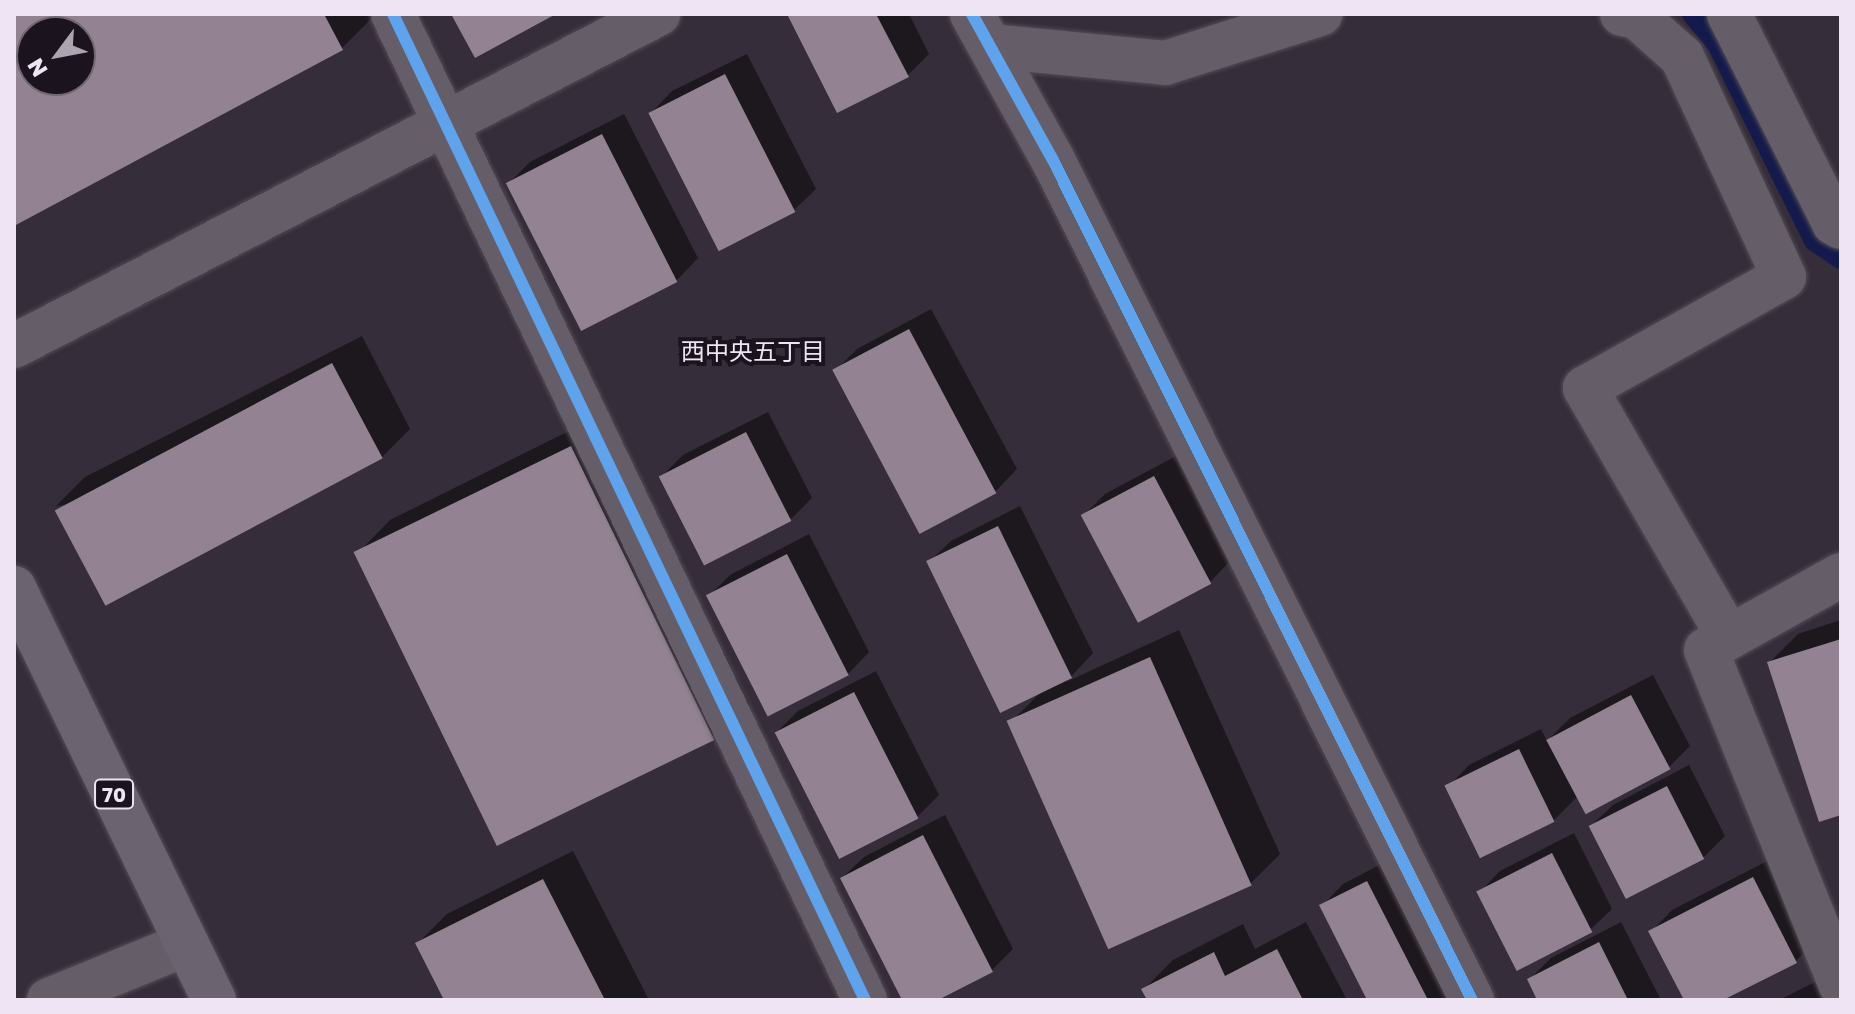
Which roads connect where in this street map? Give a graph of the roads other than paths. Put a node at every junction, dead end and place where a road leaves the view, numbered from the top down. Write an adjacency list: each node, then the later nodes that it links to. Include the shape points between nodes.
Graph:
1 (393, 14): 7 (street)
2 (658, 14): 7 (street)
3 (1320, 14): 6 (street, via 1165,63)
4 (1622, 14): 12 (street, via 1637,17 1682,57 1784,277 1585,388)
5 (1729, 14): 8 (street, via 1834,223)
6 (981, 30): 18 (street, via 1053,160)
7 (445, 122): 9 (street); 17 (street)
8 (1841, 227)
9 (14, 346)
10 (1841, 575): 12 (street)
11 (14, 588): 13 (main road, 70)
12 (1729, 637): 14 (street, via 1706,650)
13 (186, 944): 15 (street); 16 (main road, 70)
14 (1841, 986)
15 (49, 1000)
16 (214, 1000)
17 (865, 1000)
18 (1472, 1000)

